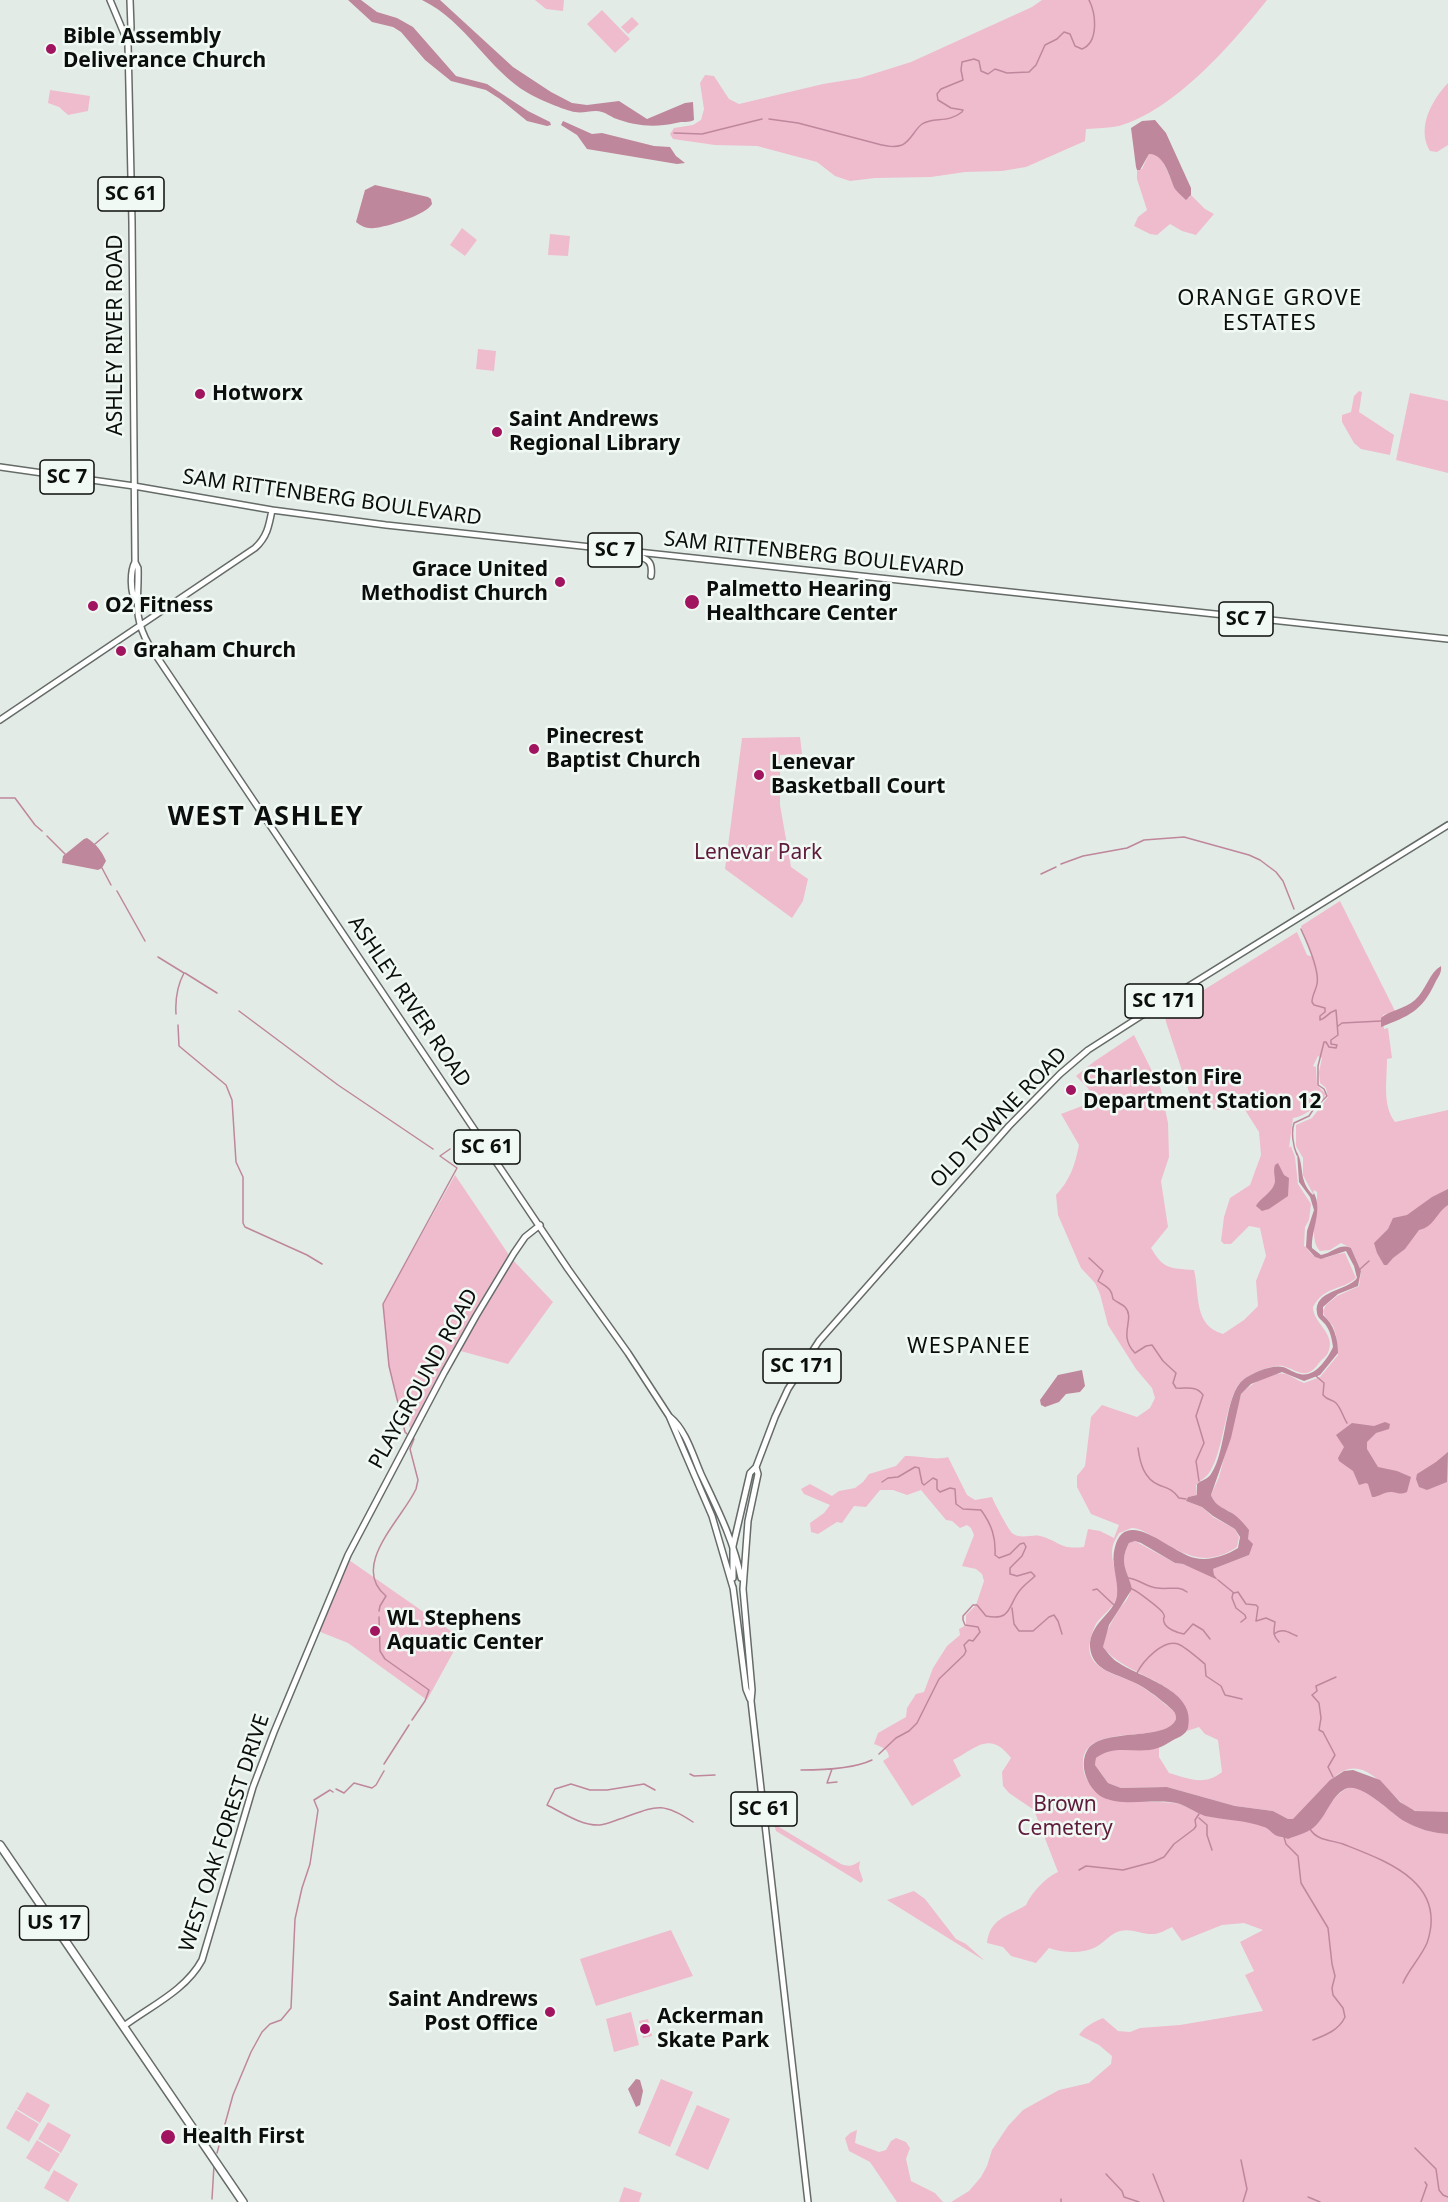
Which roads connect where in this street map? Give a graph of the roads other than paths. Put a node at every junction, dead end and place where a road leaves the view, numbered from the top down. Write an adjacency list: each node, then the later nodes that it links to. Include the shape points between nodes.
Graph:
1 (110, 0): 3 (main road, SC 61)
2 (130, 0): 3 (main road, ASHLEY RIVER ROAD / SC 61)
3 (128, 44): 5 (main road, ASHLEY RIVER ROAD / SC 61)
4 (0, 467): 5 (main road, SAM RITTENBERG BOULEVARD / SC 7)
5 (134, 486): 6 (main road, SAM RITTENBERG BOULEVARD / SC 7); 9 (main road, ASHLEY RIVER ROAD / SC 61)
6 (272, 510): 7 (main road, SAM RITTENBERG BOULEVARD / SC 7); 9 (main road, via 262,541)
7 (621, 551): 8 (main road, via 650,561); 10 (main road, SAM RITTENBERG BOULEVARD / SC 7)
8 (651, 576)
9 (140, 627): 11 (main road); 13 (main road, ASHLEY RIVER ROAD / SC 61)
10 (1448, 639)
11 (0, 720)
12 (1448, 825): 15 (main road, OLD TOWNE ROAD / SC 171, via 1088,1050 1009,1126 863,1289 819,1341)
13 (540, 1225): 16 (main road, ASHLEY RIVER ROAD / SC 61); 19 (main road, PLAYGROUND ROAD, via 525,1237 479,1312)
14 (785, 1361): 15 (main road, via 793,1367)
15 (795, 1378): 17 (main road, OLD TOWNE ROAD / SC 171, via 774,1417)
16 (669, 1416): 18 (main road, ASHLEY RIVER ROAD / SC 61, via 685,1437); 20 (main road, ASHLEY RIVER ROAD / SC 61, via 712,1516)
17 (756, 1467): 18 (main road, SC 171, via 750,1473); 21 (main road, SC 171)
18 (733, 1546): 20 (main road, SC 171); 21 (main road, ASHLEY RIVER ROAD / SC 61)
19 (348, 1555): 24 (main road, WEST OAK FOREST DRIVE, via 253,1788 202,1960 182,1986)
20 (733, 1588): 22 (main road, SC 171, via 746,1689)
21 (743, 1589): 22 (main road, SC 171)
22 (751, 1701): 26 (main road, SC 61)
23 (0, 1845): 24 (highway, US 17)
24 (124, 2026): 25 (highway, US 17)
25 (243, 2202)
26 (808, 2202)

